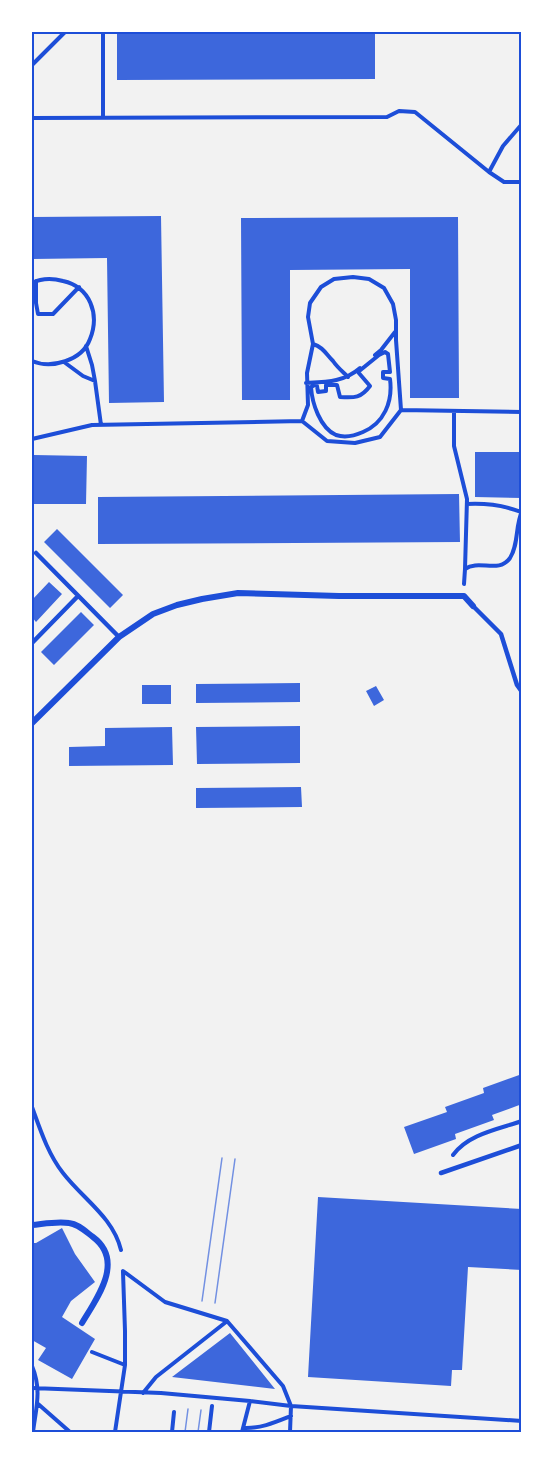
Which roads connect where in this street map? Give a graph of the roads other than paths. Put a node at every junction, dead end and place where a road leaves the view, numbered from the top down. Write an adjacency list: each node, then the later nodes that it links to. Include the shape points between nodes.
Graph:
1 (36, 554): 2 (lane)
2 (78, 596): 4 (lane); 5 (lane)
3 (473, 606): 4 (street, via 464,596 238,593 177,605 153,614); 6 (lane, via 501,634)
4 (119, 637): 7 (street)
5 (32, 643)
6 (522, 692)
7 (32, 723)
8 (522, 1145): 9 (lane)
9 (441, 1173)
10 (32, 1225): 11 (street, via 77,1225 105,1250 105,1283)
11 (82, 1323)

